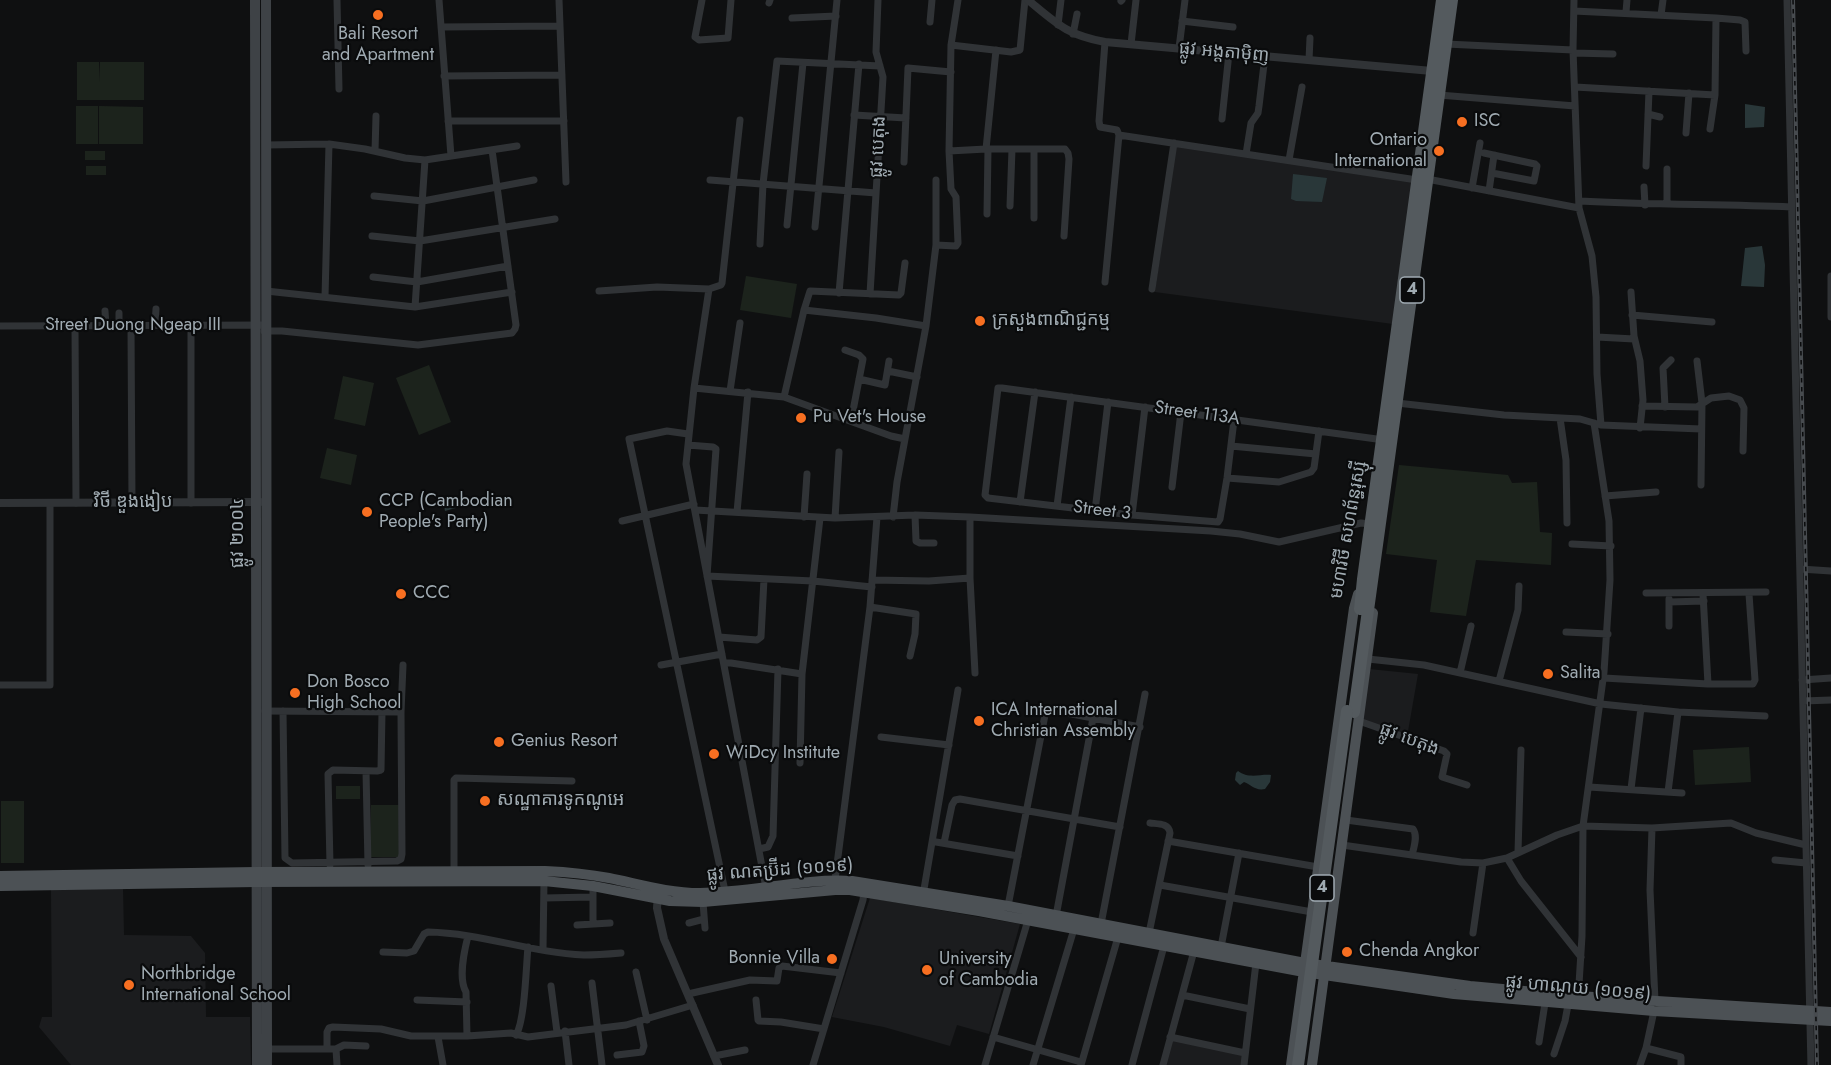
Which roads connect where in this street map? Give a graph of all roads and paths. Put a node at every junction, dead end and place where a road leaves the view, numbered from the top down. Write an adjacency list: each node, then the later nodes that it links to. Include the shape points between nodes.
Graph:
1 (255, 0): 164 (main road, ផ្លូវ ២០០៤)
2 (266, 0): 81 (main road, ផ្លូវ ២០០៤)
3 (337, 0): 59 (street)
4 (439, 0): 33 (street)
5 (559, 0): 32 (street)
6 (702, 0): 7 (street, via 695,37 699,40 728,38)
7 (731, 0)
8 (837, 0): 26 (street)
9 (878, 0): 52 (street, ផ្លូវ បេតុង, via 876,52)
10 (932, 0): 30 (street)
11 (958, 0): 40 (street)
12 (1026, 0): 31 (street, ផ្លូវ អង្តតាម៉ិញ); 42 (street, via 1020,50)
13 (1061, 0): 31 (street)
14 (1136, 0): 38 (street)
15 (1185, 0): 29 (street)
16 (1442, 0): 53 (highway, មហាវិថី សហព័ន្ធរុស្ស៊ី / 4)
17 (1452, 0): 39 (highway, មហាវិថី សហព័ន្ធរុស្ស៊ី / 4)
18 (1574, 0): 22 (street)
19 (1627, 0): 23 (street)
20 (1663, 0): 25 (street)
21 (1787, 0): 120 (street)
22 (1574, 10): 23 (street); 43 (street)
23 (1626, 12): 25 (street)
24 (1077, 14): 35 (street)
25 (1661, 15): 28 (street)
26 (836, 16): 27 (street); 50 (street)
27 (792, 18)
28 (1716, 18): 44 (street, via 1745,22); 63 (street)
29 (1182, 21): 34 (street); 41 (street)
30 (930, 22)
31 (1058, 25): 35 (street, ផ្លូវ អង្តតាម៉ិញ)
32 (560, 26): 33 (street); 55 (street)
33 (441, 27): 56 (street)
34 (1233, 27)
35 (1073, 34): 37 (street, ផ្លូវ អង្តតាម៉ិញ)
36 (1310, 38): 48 (street)
37 (1106, 42): 38 (street, ផ្លូវ អង្តតាម៉ិញ); 77 (street, via 1100,126 1117,130)
38 (1131, 44): 41 (street, ផ្លូវ អង្តតាម៉ិញ)
39 (1446, 44): 43 (street); 62 (highway, មហាវិថី សហព័ន្ធរុស្ស៊ី / 4)
40 (951, 45): 42 (street); 54 (street)
41 (1179, 48): 45 (street, ផ្លូវ អង្តតាម៉ិញ)
42 (996, 50): 83 (street)
43 (1573, 51): 46 (street); 58 (street)
44 (1746, 51)
45 (1229, 53): 47 (street, ផ្លូវ អង្តតាម៉ិញ); 71 (street)
46 (1613, 54)
47 (1265, 56): 48 (street, ផ្លូវ អង្តតាម៉ិញ); 90 (street, via 1258,113 1251,123)
48 (1309, 60): 53 (street, ផ្លូវ អង្តតាម៉ិញ)
49 (803, 63): 50 (street); 105 (street, via 775,64); 106 (street)
50 (830, 64): 51 (street); 109 (street)
51 (859, 64): 52 (street); 67 (street)
52 (880, 66): 68 (street, ផ្លូវ បេតុង)
53 (1432, 71): 99 (highway, មហាវិថី សហព័ន្ធរុស្ស៊ី / 4)
54 (951, 72): 70 (street, via 908,68); 88 (street)
55 (562, 75): 56 (street); 74 (street)
56 (444, 76): 73 (street)
57 (1302, 87): 94 (street)
58 (1575, 87): 60 (street); 64 (street)
59 (339, 89)
60 (1649, 91): 61 (street); 65 (street)
61 (1689, 93): 63 (street); 76 (street)
62 (1439, 95): 64 (street); 99 (highway, មហាវិថី សហព័ន្ធរុស្ស៊ី / 4)
63 (1715, 95): 75 (street)
64 (1575, 106): 116 (street)
65 (1648, 114): 69 (street); 96 (street)
66 (376, 116): 87 (street)
67 (854, 116): 68 (street); 111 (street)
68 (881, 117): 70 (street); 113 (street, ផ្លូវ បេតុង)
69 (1660, 117)
70 (906, 118): 95 (street)
71 (1222, 119)
72 (740, 120): 104 (street)
73 (448, 121): 74 (street); 92 (street)
74 (564, 121): 103 (street)
75 (1710, 129)
76 (1686, 133)
77 (1119, 135): 78 (street); 137 (street)
78 (1174, 143): 90 (street); 139 (street)
79 (1480, 143): 110 (street)
80 (329, 144): 81 (street); 87 (street); 146 (street)
81 (266, 145): 140 (main road, ផ្លូវ ២០០៤)
82 (517, 146): 85 (street)
83 (987, 149): 84 (street); 88 (street); 121 (street)
84 (1011, 149): 86 (street); 119 (street)
85 (492, 150): 92 (street); 107 (street, Street Duong Ngeap III)
86 (1034, 150): 122 (street); 128 (street, via 1065,149 1068,153)
87 (375, 151): 93 (street)
88 (950, 151): 131 (street, via 958,243)
89 (1484, 153): 91 (street)
90 (1246, 154): 94 (street)
91 (1494, 155): 98 (street); 98 (street, via 1537,164 1535,179 1532,182)
92 (451, 156): 93 (street)
93 (425, 160): 115 (street)
94 (1290, 160): 99 (street)
95 (904, 162)
96 (1646, 166)
97 (1667, 169): 117 (street)
98 (1491, 173): 112 (street)
99 (1422, 179): 110 (street); 181 (highway, មហាវិថី សហព័ន្ធរុស្ស៊ី / 4); 196 (highway, មហាវិថី សហព័ន្ធរុស្ស៊ី / 4)
100 (534, 180): 107 (street)
101 (710, 180): 104 (street)
102 (936, 180): 131 (street)
103 (566, 182)
104 (733, 182): 105 (street); 138 (street, via 722,283)
105 (763, 184): 106 (street); 130 (street)
106 (792, 186): 109 (street); 124 (street)
107 (497, 187): 115 (street); 125 (street, Street Duong Ngeap III)
108 (1644, 187): 118 (street)
109 (819, 188): 111 (street); 126 (street)
110 (1472, 188): 112 (street)
111 (848, 190): 113 (street); 144 (street)
112 (1488, 191): 116 (street)
113 (876, 193): 145 (street, ផ្លូវ បេតុង)
114 (374, 196): 115 (street)
115 (423, 201): 129 (street)
116 (1579, 204): 118 (street); 165 (street, via 1592,256)
117 (1667, 204): 118 (street); 120 (street)
118 (1645, 205)
119 (1010, 206)
120 (1791, 207): 236 (street)
121 (987, 214)
122 (1034, 218)
123 (555, 219): 125 (street)
124 (788, 225)
125 (502, 227): 129 (street); 133 (street, Street Duong Ngeap III)
126 (815, 227)
127 (372, 236): 129 (street)
128 (1064, 236)
129 (420, 241): 136 (street)
130 (760, 244)
131 (936, 245): 163 (street)
132 (905, 262): 145 (street, via 900,294)
133 (508, 266): 136 (street); 142 (street, Street Duong Ngeap III)
134 (1831, 276): 153 (street)
135 (373, 277): 136 (street)
136 (417, 282): 147 (street)
137 (1105, 282)
138 (709, 289): 141 (street); 174 (street)
139 (1152, 290)
140 (266, 291): 146 (street); 164 (main road, ផ្លូវ ២០០៤)
141 (599, 291)
142 (512, 292): 147 (street); 164 (street, Street Duong Ngeap III, via 516,325 509,334 418,345)
143 (1631, 292): 152 (street)
144 (839, 293): 145 (street); 149 (street, via 810,291)
145 (870, 294)
146 (325, 297): 147 (street)
147 (416, 307)
148 (156, 309): 162 (street)
149 (804, 310): 163 (street); 178 (street)
150 (105, 311): 159 (street)
151 (119, 313): 160 (street)
152 (1632, 315): 154 (street); 166 (street)
153 (1831, 317)
154 (1712, 322)
155 (740, 323): 175 (street)
156 (191, 325): 162 (street, Street Duong Ngeap III); 164 (street, Street Duong Ngeap III); 209 (street)
157 (0, 326): 158 (street, Street Duong Ngeap III)
158 (75, 326): 159 (street, Street Duong Ngeap III); 214 (street)
159 (106, 326): 160 (street, Street Duong Ngeap III)
160 (119, 326): 161 (street, Street Duong Ngeap III)
161 (131, 326): 162 (street, Street Duong Ngeap III); 215 (street)
162 (155, 326)
163 (926, 326): 172 (street)
164 (261, 328): 210 (main road, ផ្លូវ ២០០៤)
165 (1597, 338): 166 (street); 190 (street)
166 (1634, 339): 183 (street, via 1640,361)
167 (845, 350): 173 (street, via 863,359)
168 (1671, 360): 185 (street, via 1663,368)
169 (889, 361): 171 (street)
170 (1697, 361): 182 (street)
171 (888, 371): 172 (street); 173 (street, via 885,385)
172 (917, 377): 195 (street)
173 (859, 379): 189 (street)
174 (694, 388): 175 (street); 194 (street)
175 (730, 391): 176 (street)
176 (748, 392): 178 (street); 220 (street)
177 (1035, 392): 179 (street, Street 113A); 208 (street, Street 113A, via 998,388); 211 (street)
178 (784, 397): 189 (street)
179 (1071, 397): 180 (street, Street 113A); 216 (street)
180 (1108, 402): 184 (street, Street 113A); 219 (street)
181 (1397, 403): 187 (street); 196 (highway, មហាវិថី សហព័ន្ធរុស្ស៊ី / 4)
182 (1702, 403): 185 (street, via 1697,407); 192 (street); 199 (street, via 1729,396 1740,400 1744,408)
183 (1642, 406): 185 (street); 191 (street)
184 (1145, 407): 186 (street, Street 113A); 222 (street)
185 (1665, 407)
186 (1181, 412): 188 (street, Street 113A); 205 (street)
187 (1560, 418): 190 (street); 231 (street, via 1566,460)
188 (1234, 420): 193 (street, Street 113A); 198 (street)
189 (851, 421): 195 (street)
190 (1598, 424): 191 (street); 207 (street)
191 (1640, 428): 192 (street)
192 (1701, 429): 204 (street)
193 (1319, 431): 196 (street, Street 113A); 201 (street)
194 (688, 434): 197 (street); 223 (street, via 659,431 629,439)
195 (905, 439): 226 (street)
196 (1387, 440): 232 (highway, មហាវិថី សហព័ន្ធរុស្ស៊ី / 4); 241 (highway, មហាវិថី សហព័ន្ធរុស្ស៊ី / 4)
197 (687, 445): 217 (street, via 686,464); 218 (street, via 716,448)
198 (1231, 446): 201 (street); 203 (street)
199 (1743, 451)
200 (839, 452): 229 (street)
201 (1316, 454): 203 (street, via 1311,472 1285,481)
202 (807, 474): 224 (street)
203 (1227, 478): 222 (street, Street 3, via 1218,522)
204 (1701, 485)
205 (1172, 487)
206 (1656, 492): 207 (street)
207 (1605, 496): 235 (street)
208 (986, 498): 211 (street, Street 3)
209 (191, 502): 210 (street, វិថី ឌួងងៀប); 215 (street, វិថី ឌួងងៀប)
210 (261, 502): 280 (main road, ផ្លូវ ២០០៤)
211 (1020, 502): 216 (street, Street 3)
212 (0, 503): 213 (street, វិថី ឌួងងៀប)
213 (51, 503): 214 (street, វិថី ឌួងងៀប); 273 (street, via 50,685)
214 (76, 503): 215 (street, វិថី ឌួងងៀប)
215 (132, 503)
216 (1057, 506): 219 (street, Street 3)
217 (694, 507): 218 (street); 223 (street); 238 (street)
218 (712, 511): 220 (street); 238 (street)
219 (1095, 511): 222 (street, Street 3)
220 (737, 512): 224 (street)
221 (915, 515): 226 (street); 227 (street); 233 (street, via 916,541)
222 (1132, 515)
223 (646, 516): 230 (street); 260 (street)
224 (804, 517): 228 (street)
225 (878, 517): 226 (street); 229 (street); 243 (street)
226 (893, 517)
227 (970, 517): 232 (street, via 1211,531 1279,542); 239 (street)
228 (820, 518): 229 (street); 242 (street)
229 (835, 518)
230 (622, 521)
231 (1567, 523)
232 (1370, 524): 241 (highway, មហាវិថី សហព័ន្ធរុស្ស៊ី / 4)
233 (934, 543)
234 (1572, 544): 235 (street)
235 (1611, 546): 255 (street)
236 (1800, 569): 237 (street); 270 (street)
237 (1831, 571)
238 (707, 576): 240 (street); 256 (street)
239 (970, 578): 243 (street); 265 (street)
240 (764, 579): 242 (street); 256 (street, via 759,639)
241 (1368, 579): 259 (main road, មហាវិថី សហព័ន្ធរុស្ស៊ី, via 1374,601); 285 (highway, 4); 323 (main road, មហាវិថី សហព័ន្ធរុស្ស៊ី, via 1354,608)
242 (813, 581): 243 (street); 267 (street)
243 (872, 584): 251 (street)
244 (1519, 586): 271 (street, via 1518,610)
245 (1766, 592): 248 (street)
246 (1646, 593): 247 (street)
247 (1669, 593): 249 (street); 250 (street)
248 (1749, 594): 249 (street); 272 (street, via 1754,684)
249 (1704, 598): 250 (street); 272 (street)
250 (1669, 602): 253 (street)
251 (870, 607): 258 (street, via 916,614); 328 (street)
252 (1471, 626): 266 (street)
253 (1668, 626)
254 (1566, 632): 255 (street)
255 (1608, 634): 268 (street)
256 (719, 637): 257 (street)
257 (722, 654): 260 (street); 261 (street)
258 (910, 656)
259 (1368, 659): 266 (street); 285 (main road, មហាវិថី សហព័ន្ធរុស្ស៊ី)
260 (676, 662): 263 (street); 334 (street)
261 (724, 663): 264 (street); 312 (street)
262 (403, 665): 283 (street)
263 (661, 665)
264 (778, 669): 267 (street); 312 (street, via 773,836 768,847)
265 (975, 673)
266 (1460, 673): 271 (street)
267 (802, 674): 292 (street)
268 (1604, 678): 272 (street); 278 (street)
269 (1831, 678): 270 (street)
270 (1802, 680): 277 (street)
271 (1499, 681): 278 (street)
272 (1708, 684)
273 (0, 685)
274 (958, 690): 290 (street)
275 (1145, 694): 288 (street)
276 (1831, 700): 277 (street)
277 (1803, 701): 311 (street)
278 (1601, 704): 279 (street); 296 (street)
279 (1641, 708): 284 (street); 297 (street)
280 (261, 711): 281 (street); 327 (main road, ផ្លូវ ២០០៤)
281 (283, 711): 282 (street); 321 (street, via 285,858 292,863)
282 (382, 711): 283 (street); 293 (street, via 381,770)
283 (401, 711): 322 (street, via 401,859)
284 (1678, 712): 286 (street); 298 (street)
285 (1353, 715): 295 (street, ផ្លូវ បេតុង, via 1444,751 1447,754 1442,777); 302 (main road, មហាវិថី សហព័ន្ធរុស្ស៊ី); 421 (highway, 4, bridge); 422 (highway, 4)
286 (1765, 716)
287 (1094, 718): 288 (street); 300 (street, via 1047,711); 301 (street)
288 (1140, 726): 305 (street)
289 (881, 737): 290 (street)
290 (949, 745): 307 (street)
291 (1521, 750): 313 (street)
292 (800, 763)
293 (366, 771): 321 (street, via 333,770 328,774); 322 (street)
294 (572, 781): 325 (street, via 456,778)
295 (1467, 784)
296 (1589, 787): 297 (street); 304 (street)
297 (1631, 789): 298 (street)
298 (1668, 792): 299 (street)
299 (1682, 793)
300 (1027, 811): 301 (street); 309 (street, via 955,800); 316 (street)
301 (1074, 819): 305 (street); 343 (street)
302 (1346, 820): 310 (main road, មហាវិថី សហព័ន្ធរុស្ស៊ី); 315 (street, via 1413,829)
303 (1150, 823): 308 (street, via 1169,829)
304 (1583, 826): 306 (street); 313 (street); 364 (street)
305 (1120, 827): 350 (street)
306 (1652, 828): 311 (street, via 1731,823); 380 (street, via 1650,899)
307 (934, 841): 309 (street); 337 (street)
308 (1168, 841): 314 (street); 330 (street)
309 (944, 843): 316 (street)
310 (1342, 845): 315 (street); 324 (main road, មហាវិថី សហព័ន្ធរុស្ស៊ី)
311 (1806, 845): 320 (street)
312 (759, 849): 332 (street)
313 (1518, 852): 317 (street)
314 (1239, 853): 323 (street); 338 (street)
315 (1413, 855): 319 (street)
316 (1018, 856): 341 (street)
317 (1507, 858): 319 (street); 364 (street)
318 (1775, 861): 320 (street)
319 (1483, 863): 354 (street)
320 (1806, 863): 383 (street)
321 (330, 867): 322 (main road, ផ្លូវ ណតប្រ៊ីដ (១០១៩)); 327 (main road, ផ្លូវ ណតប្រ៊ីដ (១០១៩))
322 (368, 867): 325 (main road, ផ្លូវ ណតប្រ៊ីដ (១០១៩))
323 (1318, 867): 324 (main road, via 1327,876); 342 (main road, មហាវិថី សហព័ន្ធរុស្ស៊ី)
324 (1339, 869): 367 (main road, មហាវិថី សហព័ន្ធរុស្ស៊ី)
325 (454, 872): 336 (main road, ផ្លូវ ណតប្រ៊ីដ (១០១៩), via 571,872 609,878)
326 (0, 876): 327 (main road)
327 (261, 877): 329 (main road, ផ្លូវ ណតប្រ៊ីដ (១០១៩)); 331 (main road); 398 (main road, ផ្លូវ ២០០៤); 408 (main road, ផ្លូវ ២០០៤)
328 (835, 880): 332 (main road, ផ្លូវ ណតប្រ៊ីដ (១០១៩)); 337 (main road, ផ្លូវ ណតប្រ៊ីដ (១០១៩), via 867,882)
329 (544, 881): 333 (main road, ផ្លូវ ណតប្រ៊ីដ (១០១៩)); 339 (street)
330 (1160, 885): 338 (street); 353 (street)
331 (0, 886)
332 (766, 888): 334 (main road, ផ្លូវ ណតប្រ៊ីដ (១០១៩))
333 (593, 891): 336 (main road, ផ្លូវ ណតប្រ៊ីដ (១០១៩)); 339 (street); 349 (street)
334 (724, 891): 336 (main road, ផ្លូវ ណតប្រ៊ីដ (១០១៩))
335 (864, 892): 337 (main road, ផ្លូវ ណតប្រ៊ីដ (១០១៩)); 340 (main road, ផ្លូវ ណតប្រ៊ីដ (១០១៩), via 835,890); 369 (street)
336 (658, 894): 340 (main road, ផ្លូវ ណតប្រ៊ីដ (១០១៩), via 670,901); 372 (street, via 664,939)
337 (923, 896): 341 (main road, ផ្លូវ ណតប្រ៊ីដ (១០១៩)); 345 (main road, ផ្លូវ ណតប្រ៊ីដ (១០១៩))
338 (1231, 897): 342 (street); 359 (street)
339 (544, 898): 360 (street)
340 (703, 902): 344 (street)
341 (1008, 906): 343 (main road, ផ្លូវ ណតប្រ៊ីដ (១០១៩))
342 (1312, 912): 366 (main road, មហាវិថី សហព័ន្ធរុស្ស៊ី)
343 (1056, 916): 350 (main road, ផ្លូវ ណតប្រ៊ីដ (១០១៩))
344 (704, 919): 347 (street); 351 (street)
345 (1028, 920): 352 (main road, ផ្លូវ ណតប្រ៊ីដ (១០១៩)); 393 (street)
346 (610, 923): 349 (street)
347 (688, 923)
348 (577, 924): 349 (street)
349 (593, 924)
350 (1101, 924): 353 (main road, ផ្លូវ ណតប្រ៊ីដ (១០១៩))
351 (705, 927)
352 (1074, 929): 356 (main road, ផ្លូវ ណតប្រ៊ីដ (១០១៩)); 402 (street)
353 (1149, 933): 359 (main road, ផ្លូវ ណតប្រ៊ីដ (១០១៩))
354 (1473, 933)
355 (468, 936): 358 (street); 362 (street, via 428,932 414,951); 376 (street, via 463,976)
356 (1118, 937): 357 (main road, ផ្លូវ ណតប្រ៊ីដ (១០១៩)); 407 (street)
357 (1164, 946): 361 (main road, ផ្លូវ ណតប្រ៊ីដ (១០១៩)); 417 (street)
358 (528, 947): 360 (street); 390 (street)
359 (1221, 947): 366 (main road, ផ្លូវ ណតប្រ៊ីដ (១០១៩))
360 (543, 949): 363 (street, via 585,955)
361 (1194, 951): 365 (main road, ផ្លូវ ណតប្រ៊ីដ (១០១៩)); 373 (street)
362 (382, 952)
363 (621, 953)
364 (1581, 957): 377 (street)
365 (1256, 963): 366 (main road, ផ្លូវ ណតប្រ៊ីដ (១០១៩)); 381 (street)
366 (1304, 967): 367 (main road, ផ្លូវ ណតប្រ៊ីដ (១០១៩)); 420 (main road, មហាវិថី សហព័ន្ធរុស្ស៊ី)
367 (1325, 971): 377 (main road, ផ្លូវ ហាណូយ (១០១៩), via 1470,986); 378 (main road, ផ្លូវ ហាណូយ (១០១៩), via 1469,996); 423 (main road, មហាវិថី សហព័ន្ធរុស្ស៊ី)
368 (636, 972): 384 (street)
369 (841, 973): 372 (street, via 782,966 777,981 740,982); 388 (street)
370 (592, 983): 387 (street)
371 (551, 986): 389 (street)
372 (688, 994): 379 (street)
373 (1182, 995): 381 (street); 394 (street)
374 (417, 1000): 376 (street)
375 (756, 1000): 388 (street, via 759,1021)
376 (467, 1002): 391 (street)
377 (1574, 1002): 378 (main road, ផ្លូវ ហាណូយ (១០១៩)); 380 (main road, ផ្លូវ ហាណូយ (១០១៩)); 404 (street)
378 (1545, 1003): 395 (street)
379 (693, 1005): 384 (street); 406 (street)
380 (1655, 1006): 383 (main road, ផ្លូវ ហាណូយ (១០១៩)); 397 (street)
381 (1250, 1009): 403 (street)
382 (1831, 1012): 383 (main road, ផ្លូវ ហាណូយ (១០១៩))
383 (1810, 1016): 385 (main road, ផ្លូវ ហាណូយ (១០១៩)); 426 (street)
384 (647, 1020): 386 (street)
385 (1831, 1021)
386 (639, 1022): 387 (street); 405 (street, via 642,1052)
387 (597, 1027): 389 (street); 413 (street)
388 (824, 1029): 414 (street)
389 (561, 1031): 390 (street, via 528,1037); 412 (street)
390 (516, 1035): 391 (street)
391 (467, 1036): 392 (street)
392 (438, 1037): 399 (street, via 333,1027 327,1032); 411 (street)
393 (993, 1037): 402 (street); 415 (street)
394 (1170, 1037): 403 (street); 418 (street)
395 (1539, 1042)
396 (366, 1046): 400 (street, via 344,1045)
397 (1646, 1048): 424 (street); 425 (street, via 1681,1057)
398 (267, 1049): 399 (street); 409 (main road, ផ្លូវ ២០០៤)
399 (327, 1049): 400 (street)
400 (336, 1049): 410 (street)
401 (745, 1050): 406 (street)
402 (1037, 1050): 407 (street); 416 (street)
403 (1245, 1053): 419 (street)
404 (1554, 1054)
405 (617, 1055)
406 (716, 1061)
407 (1081, 1064)
408 (257, 1065)
409 (267, 1065)
410 (338, 1065)
411 (443, 1065)
412 (569, 1065)
413 (602, 1065)
414 (813, 1065)
415 (985, 1065)
416 (1033, 1065)
417 (1132, 1065)
418 (1162, 1065)
419 (1244, 1065)
420 (1291, 1065)
421 (1298, 1065)
422 (1305, 1065)
423 (1312, 1065)
424 (1640, 1065)
425 (1681, 1065)
426 (1811, 1065)

